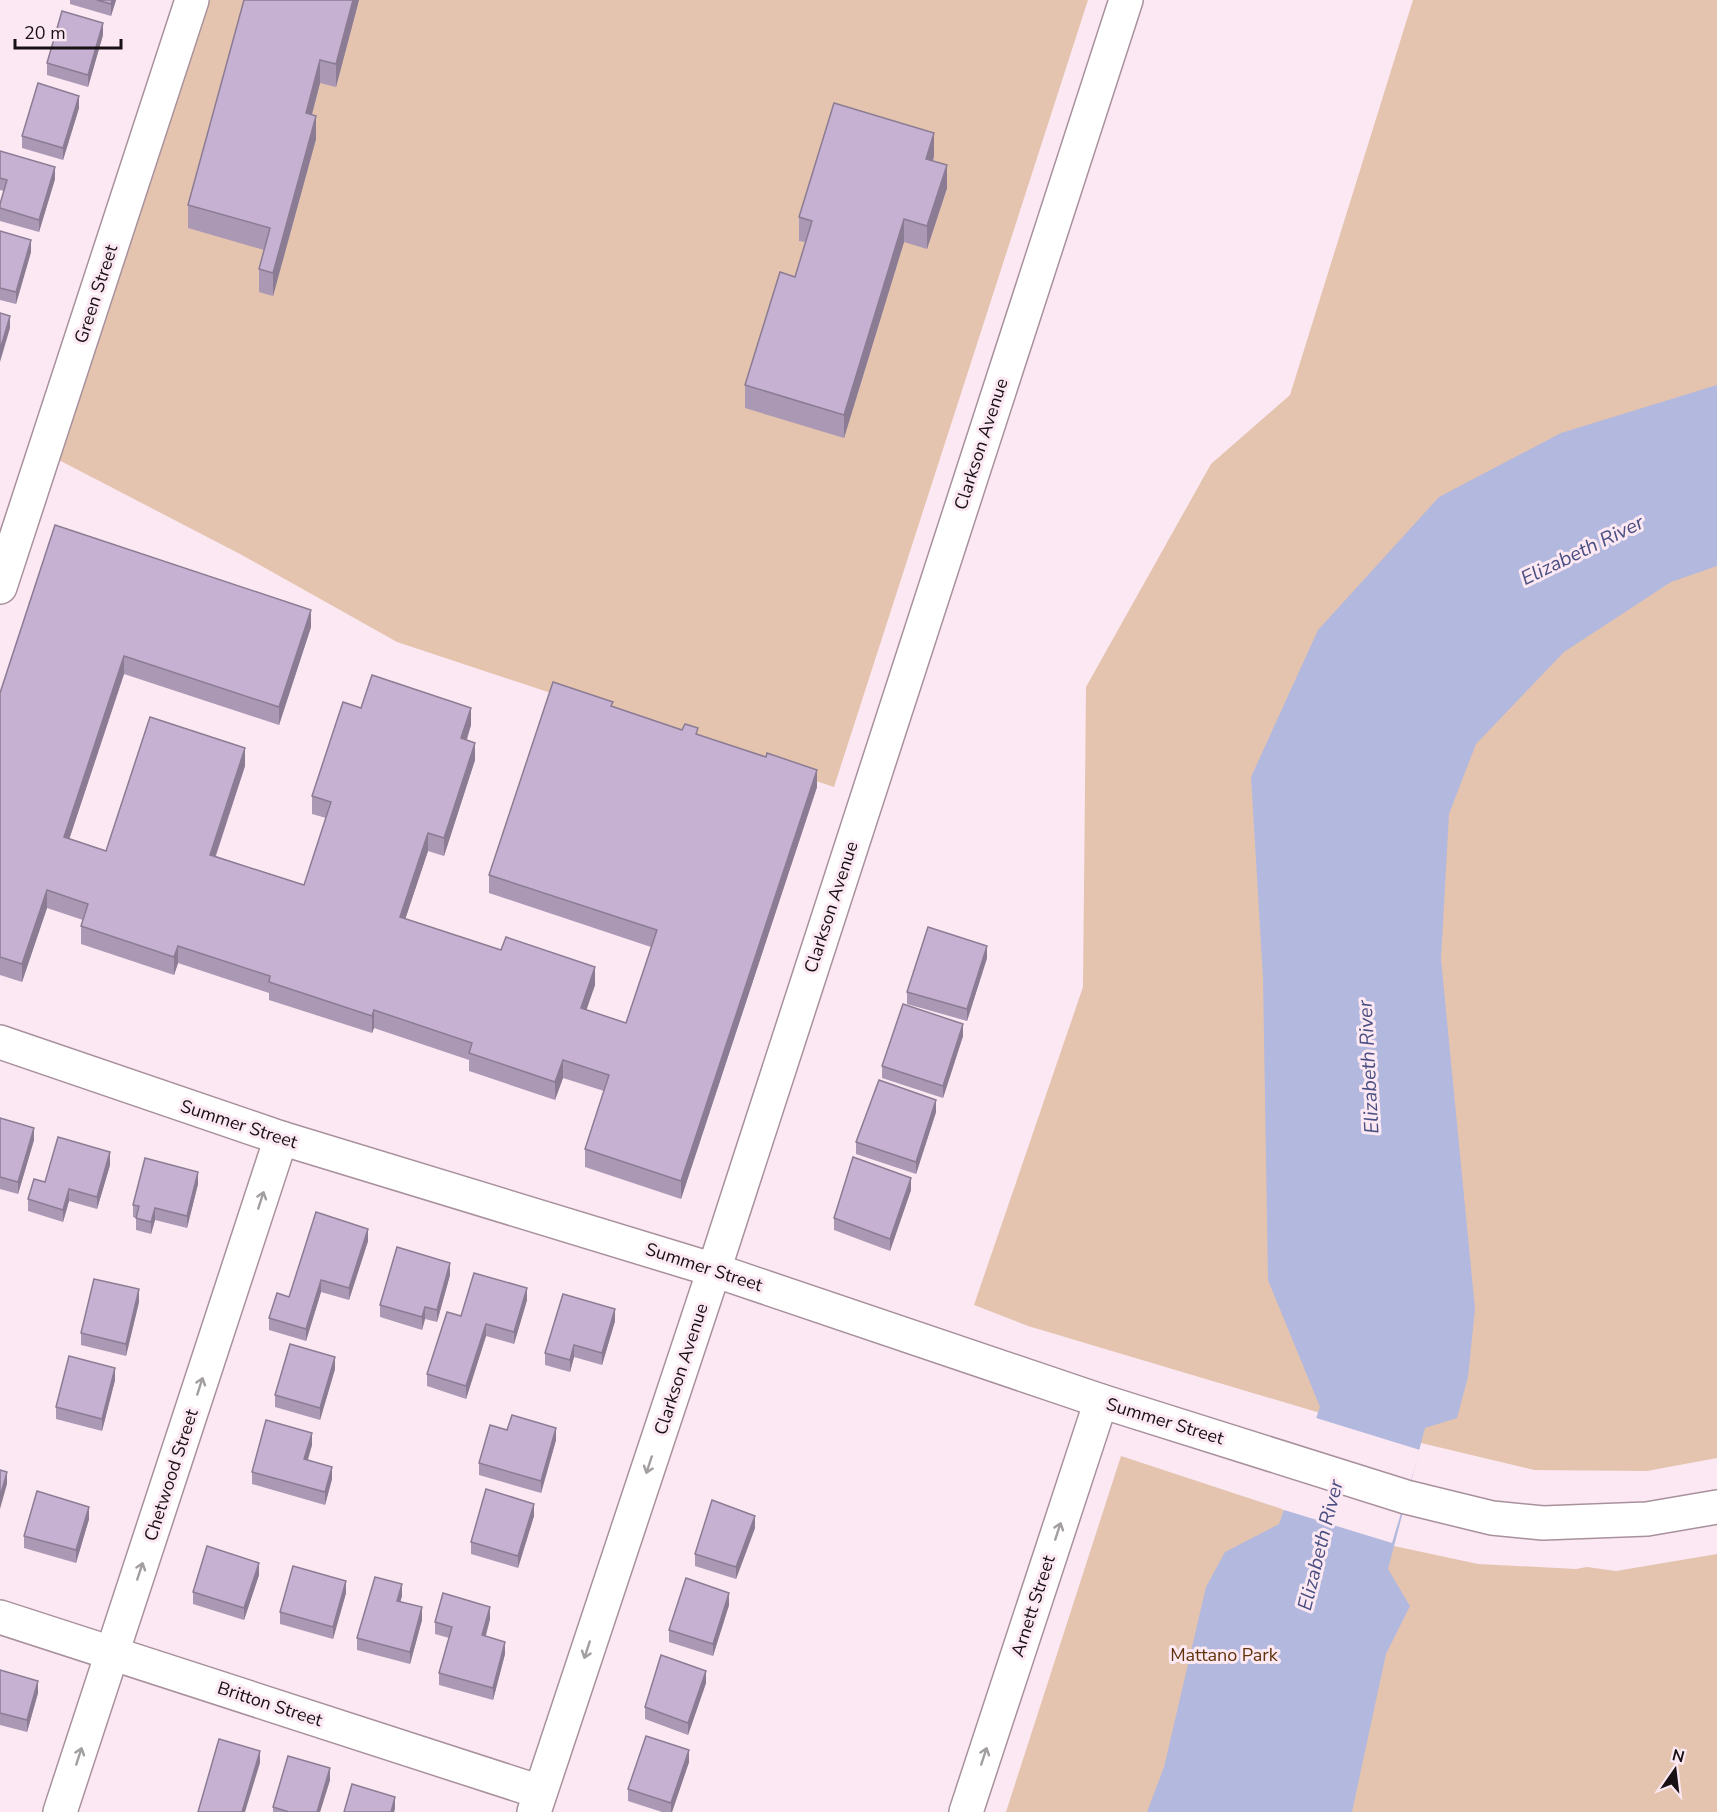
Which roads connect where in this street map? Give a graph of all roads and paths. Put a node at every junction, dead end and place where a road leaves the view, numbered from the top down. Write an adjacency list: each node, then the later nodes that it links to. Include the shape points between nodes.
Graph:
1 (192, 0): 3 (street, Green Street)
2 (1126, 0): 6 (street, Clarkson Avenue)
3 (0, 587)
4 (0, 1042): 5 (street, Summer Street)
5 (281, 1138): 6 (street, Summer Street); 10 (street, Chetwood Street, one-way to 5)
6 (714, 1270): 7 (street, Summer Street); 11 (street, Clarkson Avenue, one-way to 11)
7 (1101, 1401): 8 (street, Summer Street, via 1406,1497 1492,1518 1543,1523 1647,1519); 13 (street, Arnett Street, one-way to 7)
8 (1717, 1507)
9 (0, 1617): 10 (street, Britton Street)
10 (113, 1653): 11 (street, Britton Street); 12 (street, Chetwood Street, one-way to 10)
11 (537, 1802)
12 (60, 1812)
13 (966, 1812)

